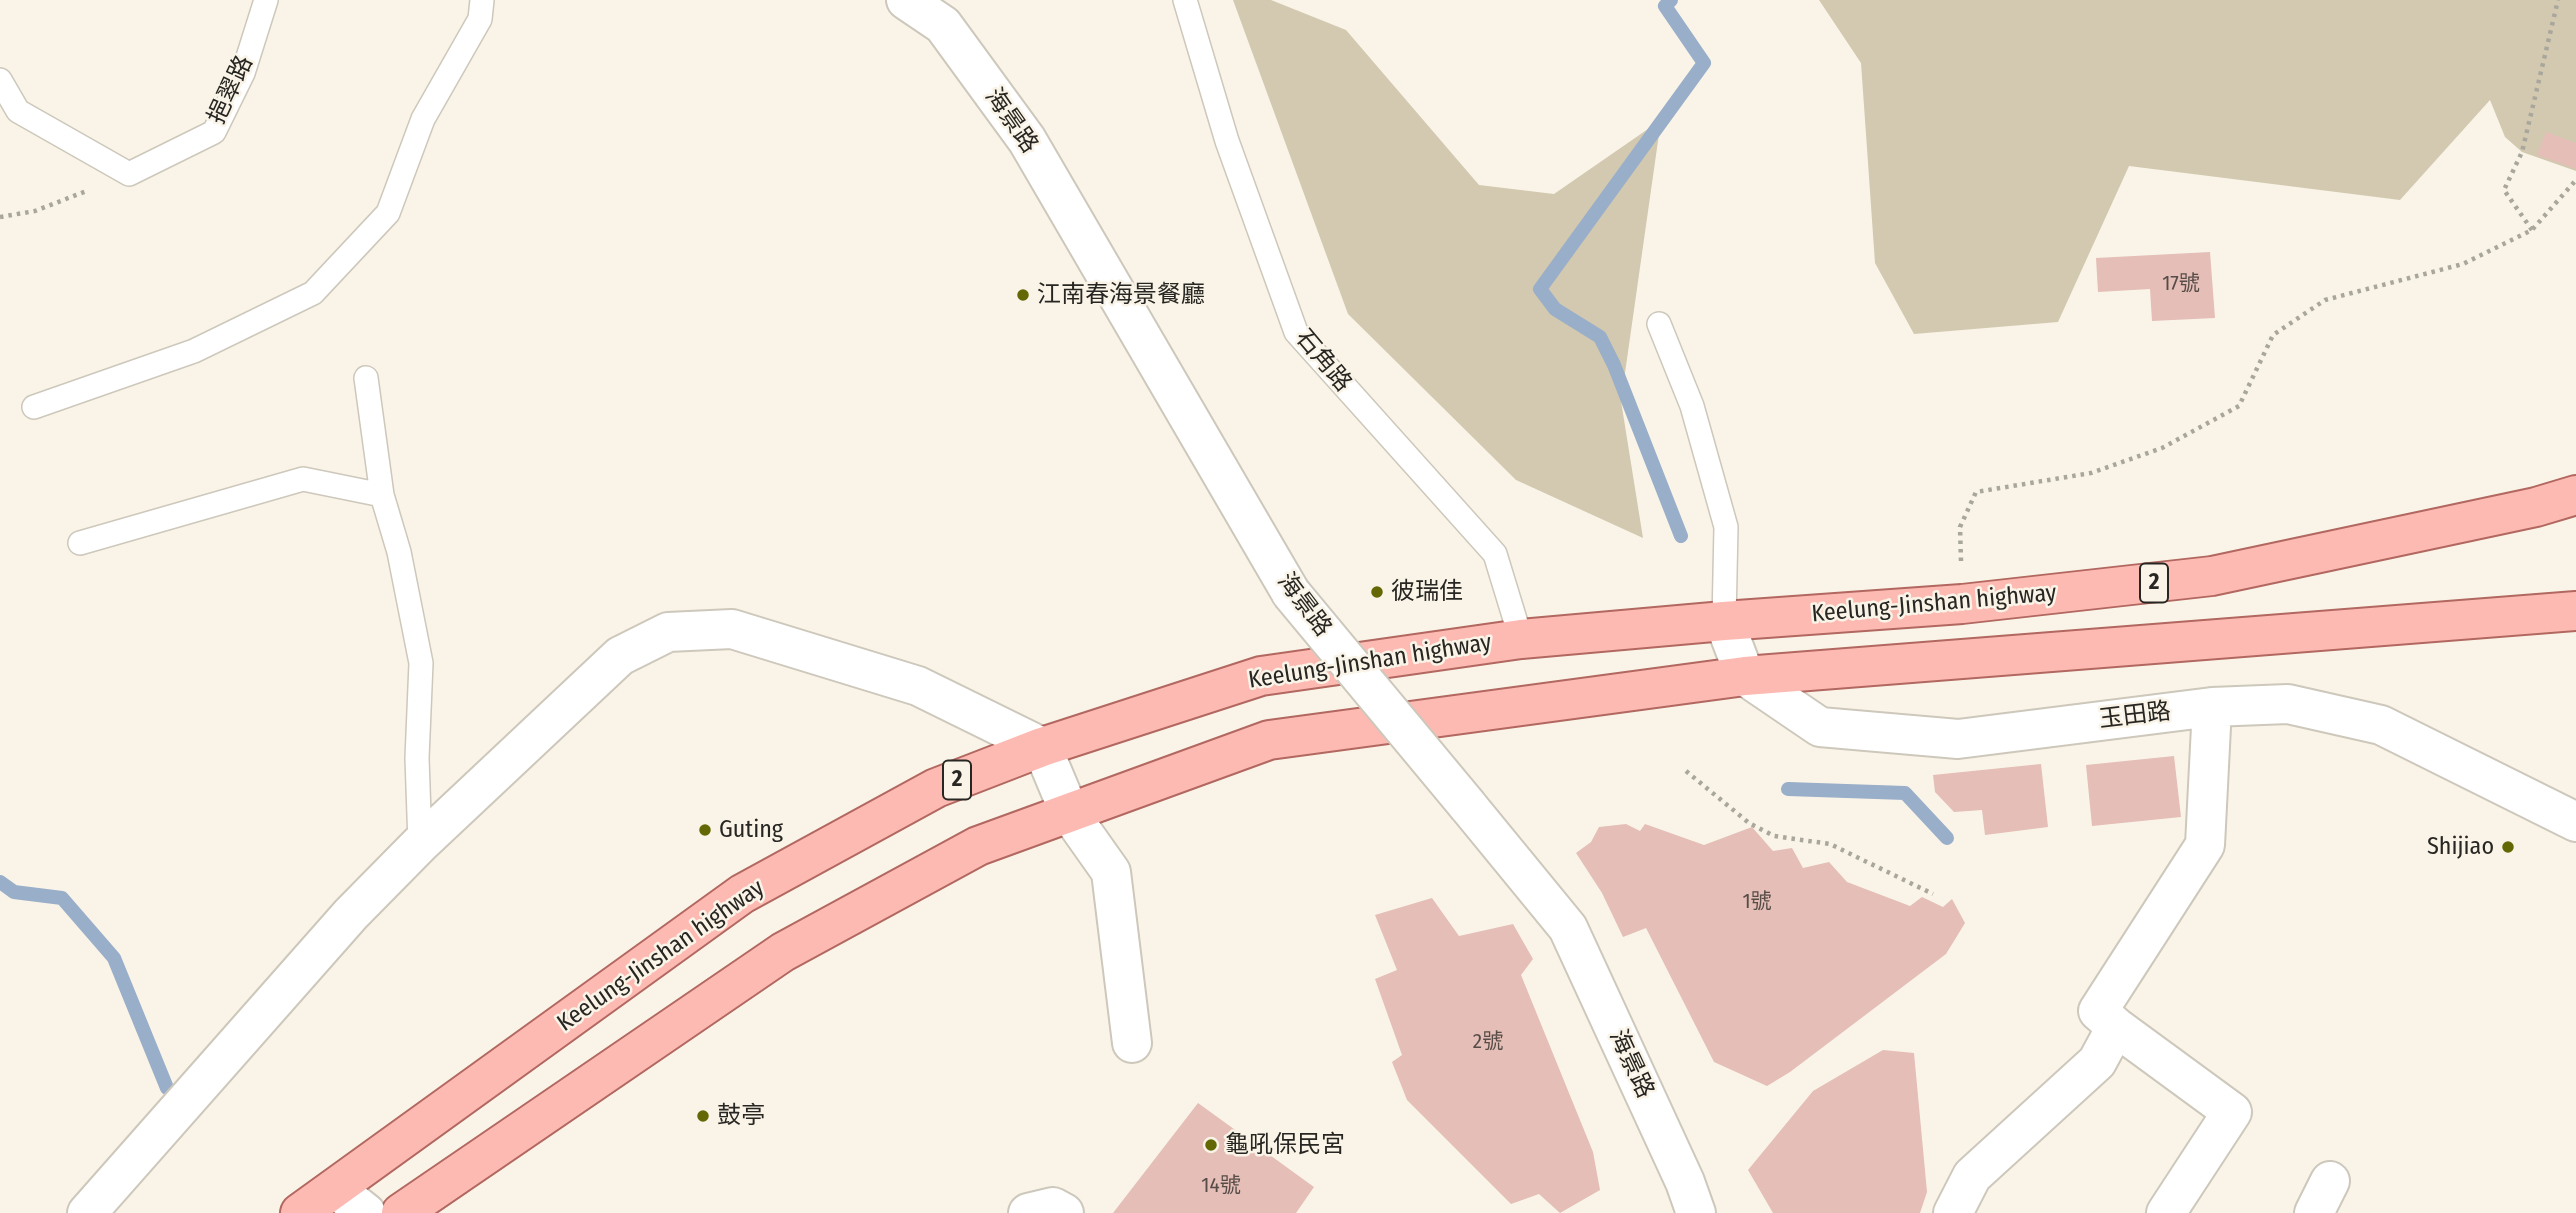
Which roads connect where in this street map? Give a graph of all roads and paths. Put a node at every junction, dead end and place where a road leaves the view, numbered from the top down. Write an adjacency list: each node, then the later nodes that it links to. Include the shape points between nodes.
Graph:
1 (266, 0): 7 (lane, 挹翠路, via 243,74 214,132)
2 (482, 0): 13 (lane, via 480,19 423,119 388,213 313,293 194,351)
3 (906, 0): 38 (street, 海景路, bridge, via 943,25 1027,140 1291,593 1567,928)
4 (1185, 0): 20 (lane, 石角路, via 1227,141 1296,332 1495,554)
5 (2558, 0): 10 (path, via 2522,152 2504,190)
6 (0, 80): 7 (lane, via 18,111)
7 (129, 174): 9 (path, via 35,211)
8 (2575, 181): 10 (path)
9 (0, 217)
10 (2532, 230): 17 (path, via 2463,264 2325,300 2273,335 2239,407 2162,448 2091,473 1976,492 1960,527)
11 (1659, 324): 19 (lane, via 1692,406 1726,527)
12 (366, 378): 14 (lane)
13 (34, 407)
14 (382, 495): 16 (lane, via 303,479); 27 (lane, via 421,663)
15 (2576, 495): 17 (main road, Keelung-Jinshan highway / 2, via 2212,576)
16 (80, 543)
17 (1962, 604): 19 (main road, Keelung-Jinshan highway / 2)
18 (2576, 611): 21 (main road)
19 (1724, 621): 20 (main road, Keelung-Jinshan highway / 2); 21 (street)
20 (1521, 639): 23 (main road, Keelung-Jinshan highway / 2, via 1261,676)
21 (1745, 676): 22 (street, 玉田路, via 1820,727 1958,739); 25 (main road, via 1269,740)
22 (2213, 706): 26 (street, 玉田路, via 2288,704 2381,725); 29 (street, via 2205,845 2098,1011)
23 (1042, 747): 25 (street); 27 (street, via 918,686 785,645 732,629 668,632 620,656); 31 (main road, Keelung-Jinshan highway / 2, via 936,788 742,894)
24 (1686, 771): 28 (path, via 1757,828 1774,836 1830,844)
25 (1070, 814): 30 (street, via 1111,872); 35 (main road, via 978,846 783,952)
26 (2576, 822)
27 (420, 844): 32 (street, via 351,914)
28 (1933, 894)
29 (2116, 1027): 39 (street, via 2097,1062 1972,1176); 40 (street, via 2232,1112)
30 (1132, 1044)
31 (336, 1189): 33 (main road, Keelung-Jinshan highway / 2); 34 (street)
32 (87, 1213)
33 (300, 1213)
34 (366, 1213)
35 (401, 1213)
36 (1028, 1213): 37 (street, via 1053,1207)
37 (1064, 1213)
38 (1696, 1213)
39 (1953, 1213)
40 (2166, 1213)

